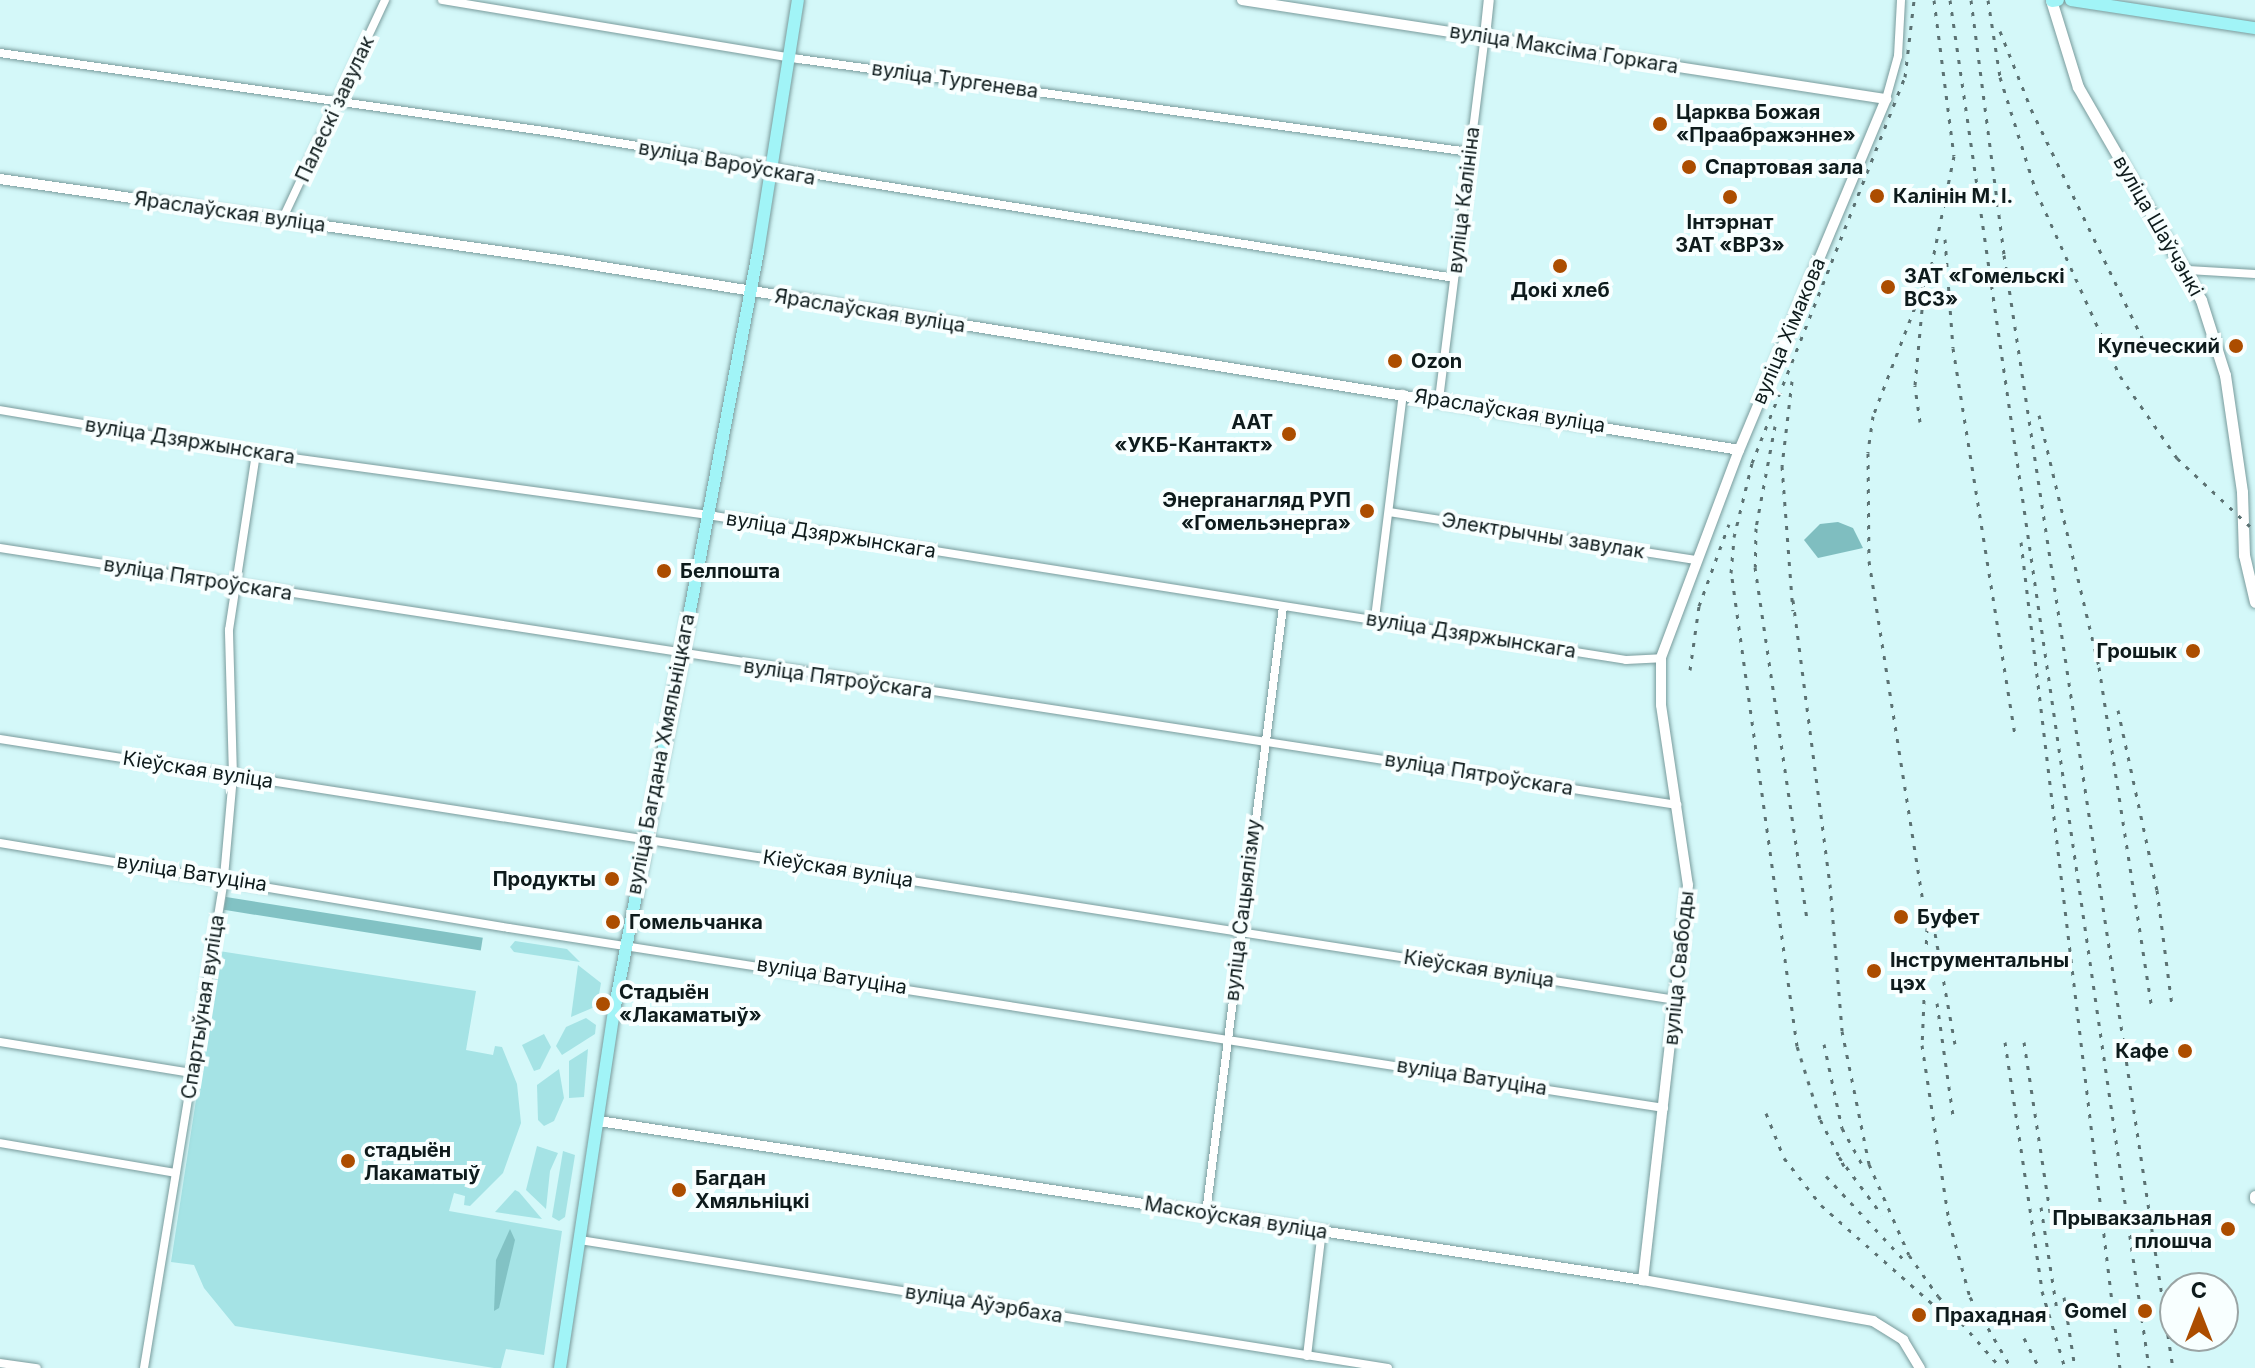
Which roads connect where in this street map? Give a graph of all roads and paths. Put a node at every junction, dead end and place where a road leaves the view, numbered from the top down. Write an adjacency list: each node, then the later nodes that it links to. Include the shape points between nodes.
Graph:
1 (385, 0): 15 (street, Палескі завулак)
2 (442, 0): 13 (street, вуліца Тургенева)
3 (798, 0): 13 (main road, вуліца Багдана Хмяльніцкага)
4 (1242, 0): 11 (street, вуліца Максіма Горкага)
5 (1489, 0): 11 (street, вуліца Калініна)
6 (1901, 0): 14 (street, вуліца Хімакова, via 1898,56)
7 (2052, 0): 8 (main road); 20 (main road, вуліца Шаўчэнкі, via 2078,87)
8 (2058, 0)
9 (2071, 0): 10 (main road)
10 (2255, 28)
11 (1485, 36): 14 (street, вуліца Максіма Горкага); 16 (street, вуліца Калініна)
12 (0, 53): 15 (street, вуліца Вароўскага)
13 (789, 57): 16 (street, вуліца Тургенева); 17 (main road, вуліца Багдана Хмяльніцкага)
14 (1886, 99): 27 (street, вуліца Хімакова)
15 (339, 104): 17 (street, вуліца Вароўскага, via 551,132); 19 (street, Палескі завулак)
16 (1469, 152): 22 (street, вуліца Калініна)
17 (771, 172): 22 (street, вуліца Вароўскага); 23 (main road, вуліца Багдана Хмяльніцкага)
18 (0, 179): 19 (street, Яраслаўская вуліца)
19 (283, 218): 23 (street, Яраслаўская вуліца)
20 (2188, 270): 21 (street); 34 (main road, вуліца Шаўчэнкі, via 2225,375 2242,492 2243,553)
21 (2255, 274)
22 (1454, 278): 25 (street, вуліца Калініна)
23 (750, 292): 24 (street, Яраслаўская вуліца); 30 (main road, вуліца Багдана Хмяльніцкага)
24 (1403, 394): 25 (street, Яраслаўская вуліца); 29 (street)
25 (1439, 399): 27 (street, Яраслаўская вуліца)
26 (0, 410): 28 (street, вуліца Дзяржынскага)
27 (1739, 450): 32 (street, вуліца Хімакова)
28 (256, 453): 30 (street, вуліца Дзяржынскага); 33 (street, Спартыўная вуліца)
29 (1389, 512): 32 (street, Электрычны завулак); 36 (street)
30 (706, 515): 35 (street, вуліца Дзяржынскага); 37 (main road, вуліца Багдана Хмяльніцкага)
31 (0, 548): 33 (street, вуліца Пятроўскага)
32 (1697, 560): 38 (street, вуліца Хімакова)
33 (234, 584): 37 (street, вуліца Пятроўскага); 41 (street, Спартыўная вуліца, via 229,630)
34 (2255, 602)
35 (1283, 607): 36 (street, вуліца Дзяржынскага); 40 (street, вуліца Сацыялізму)
36 (1375, 618): 38 (street, вуліца Дзяржынскага, via 1626,660)
37 (679, 655): 40 (street, вуліца Пятроўскага); 43 (main road, вуліца Багдана Хмяльніцкага)
38 (1661, 658): 42 (street, вуліца Свабоды, via 1661,705)
39 (0, 739): 41 (street, Кіеўская вуліца)
40 (1266, 740): 42 (street, вуліца Пятроўскага); 46 (street, вуліца Сацыялізму)
41 (233, 776): 43 (street, Кіеўская вуліца); 45 (street, Спартыўная вуліца)
42 (1677, 805): 48 (street, вуліца Свабоды, via 1688,885)
43 (645, 839): 46 (street, Кіеўская вуліца); 47 (main road, вуліца Багдана Хмяльніцкага)
44 (0, 843): 45 (street, вуліца Ватуціна)
45 (224, 877): 47 (street, вуліца Ватуціна); 51 (street, Спартыўная вуліца)
46 (1239, 931): 48 (street, Кіеўская вуліца); 49 (street, вуліца Сацыялізму)
47 (626, 944): 49 (street, вуліца Ватуціна); 53 (main road, вуліца Багдана Хмяльніцкага)
48 (1676, 1000): 52 (street, вуліца Свабоды)
49 (1227, 1038): 52 (street, вуліца Ватуціна); 56 (street, вуліца Сацыялізму)
50 (0, 1042): 51 (street)
51 (192, 1073): 55 (street, Спартыўная вуліца)
52 (1664, 1108): 59 (street, вуліца Свабоды)
53 (599, 1121): 56 (street, Маскоўская вуліца); 58 (main road, вуліца Багдана Хмяльніцкага)
54 (0, 1143): 55 (street)
55 (175, 1173): 64 (street, Спартыўная вуліца)
56 (1206, 1213): 57 (street, Маскоўская вуліца)
57 (1322, 1231): 59 (street, Маскоўская вуліца); 60 (street)
58 (580, 1240): 60 (street, вуліца Аўэрбаха); 65 (main road, вуліца Багдана Хмяльніцкага)
59 (1643, 1280): 67 (street, Маскоўская вуліца, via 1873,1321 1903,1340)
60 (1307, 1356): 62 (street, вуліца Аўэрбаха)
61 (0, 1363): 63 (street)
62 (1349, 1365): 66 (street, вуліца Аўэрбаха)
63 (37, 1368)
64 (144, 1368)
65 (560, 1368)
66 (1388, 1368)
67 (1920, 1368)

